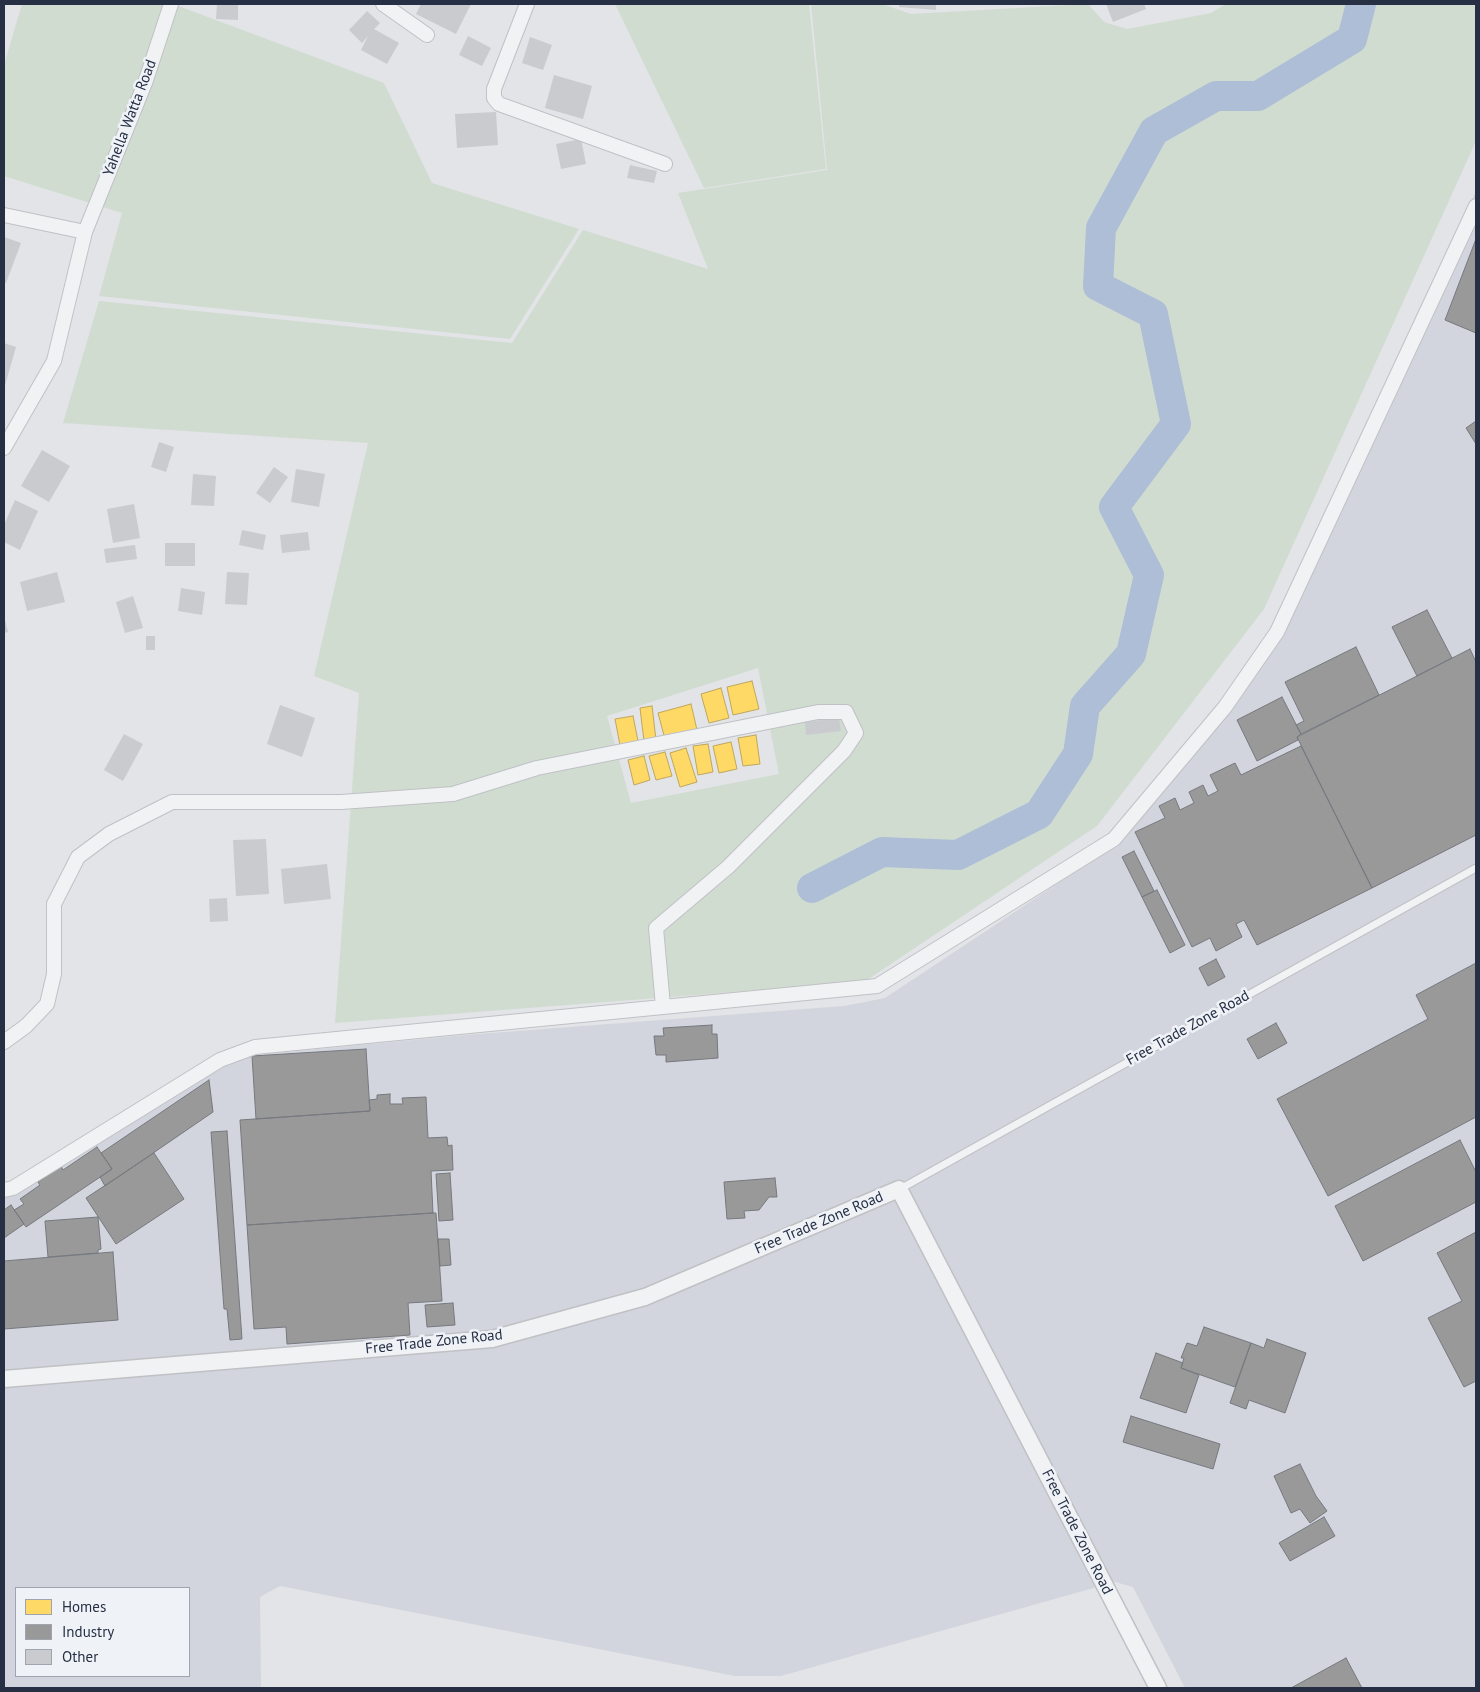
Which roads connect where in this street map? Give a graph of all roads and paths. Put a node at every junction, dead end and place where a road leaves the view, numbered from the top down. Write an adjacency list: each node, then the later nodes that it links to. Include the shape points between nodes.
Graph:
1 (171, 4): 8 (street, Yahella Watta Road, via 145,83)
2 (383, 4): 4 (street)
3 (527, 4): 5 (street, via 494,89 494,98 499,104)
4 (428, 35)
5 (665, 164)
6 (1476, 206): 11 (street, via 1277,632 1225,707 1114,839 877,986)
7 (4, 215): 8 (street)
8 (85, 232): 9 (street, Yahella Watta Road, via 54,361)
9 (4, 448)
10 (1476, 868): 13 (lane, Free Trade Zone Road)
11 (663, 1006): 12 (street, via 656,928 728,867 844,751 856,733 846,712 818,712 537,768 453,794 341,802 172,802 108,834 78,857 54,904 54,974 47,1004 26,1026); 14 (street, via 255,1047 220,1060 13,1188)
12 (4, 1042)
13 (899, 1189): 15 (street, Free Trade Zone Road, via 645,1297 492,1339); 16 (street, Free Trade Zone Road)
14 (4, 1190)
15 (4, 1379)
16 (1158, 1688)

